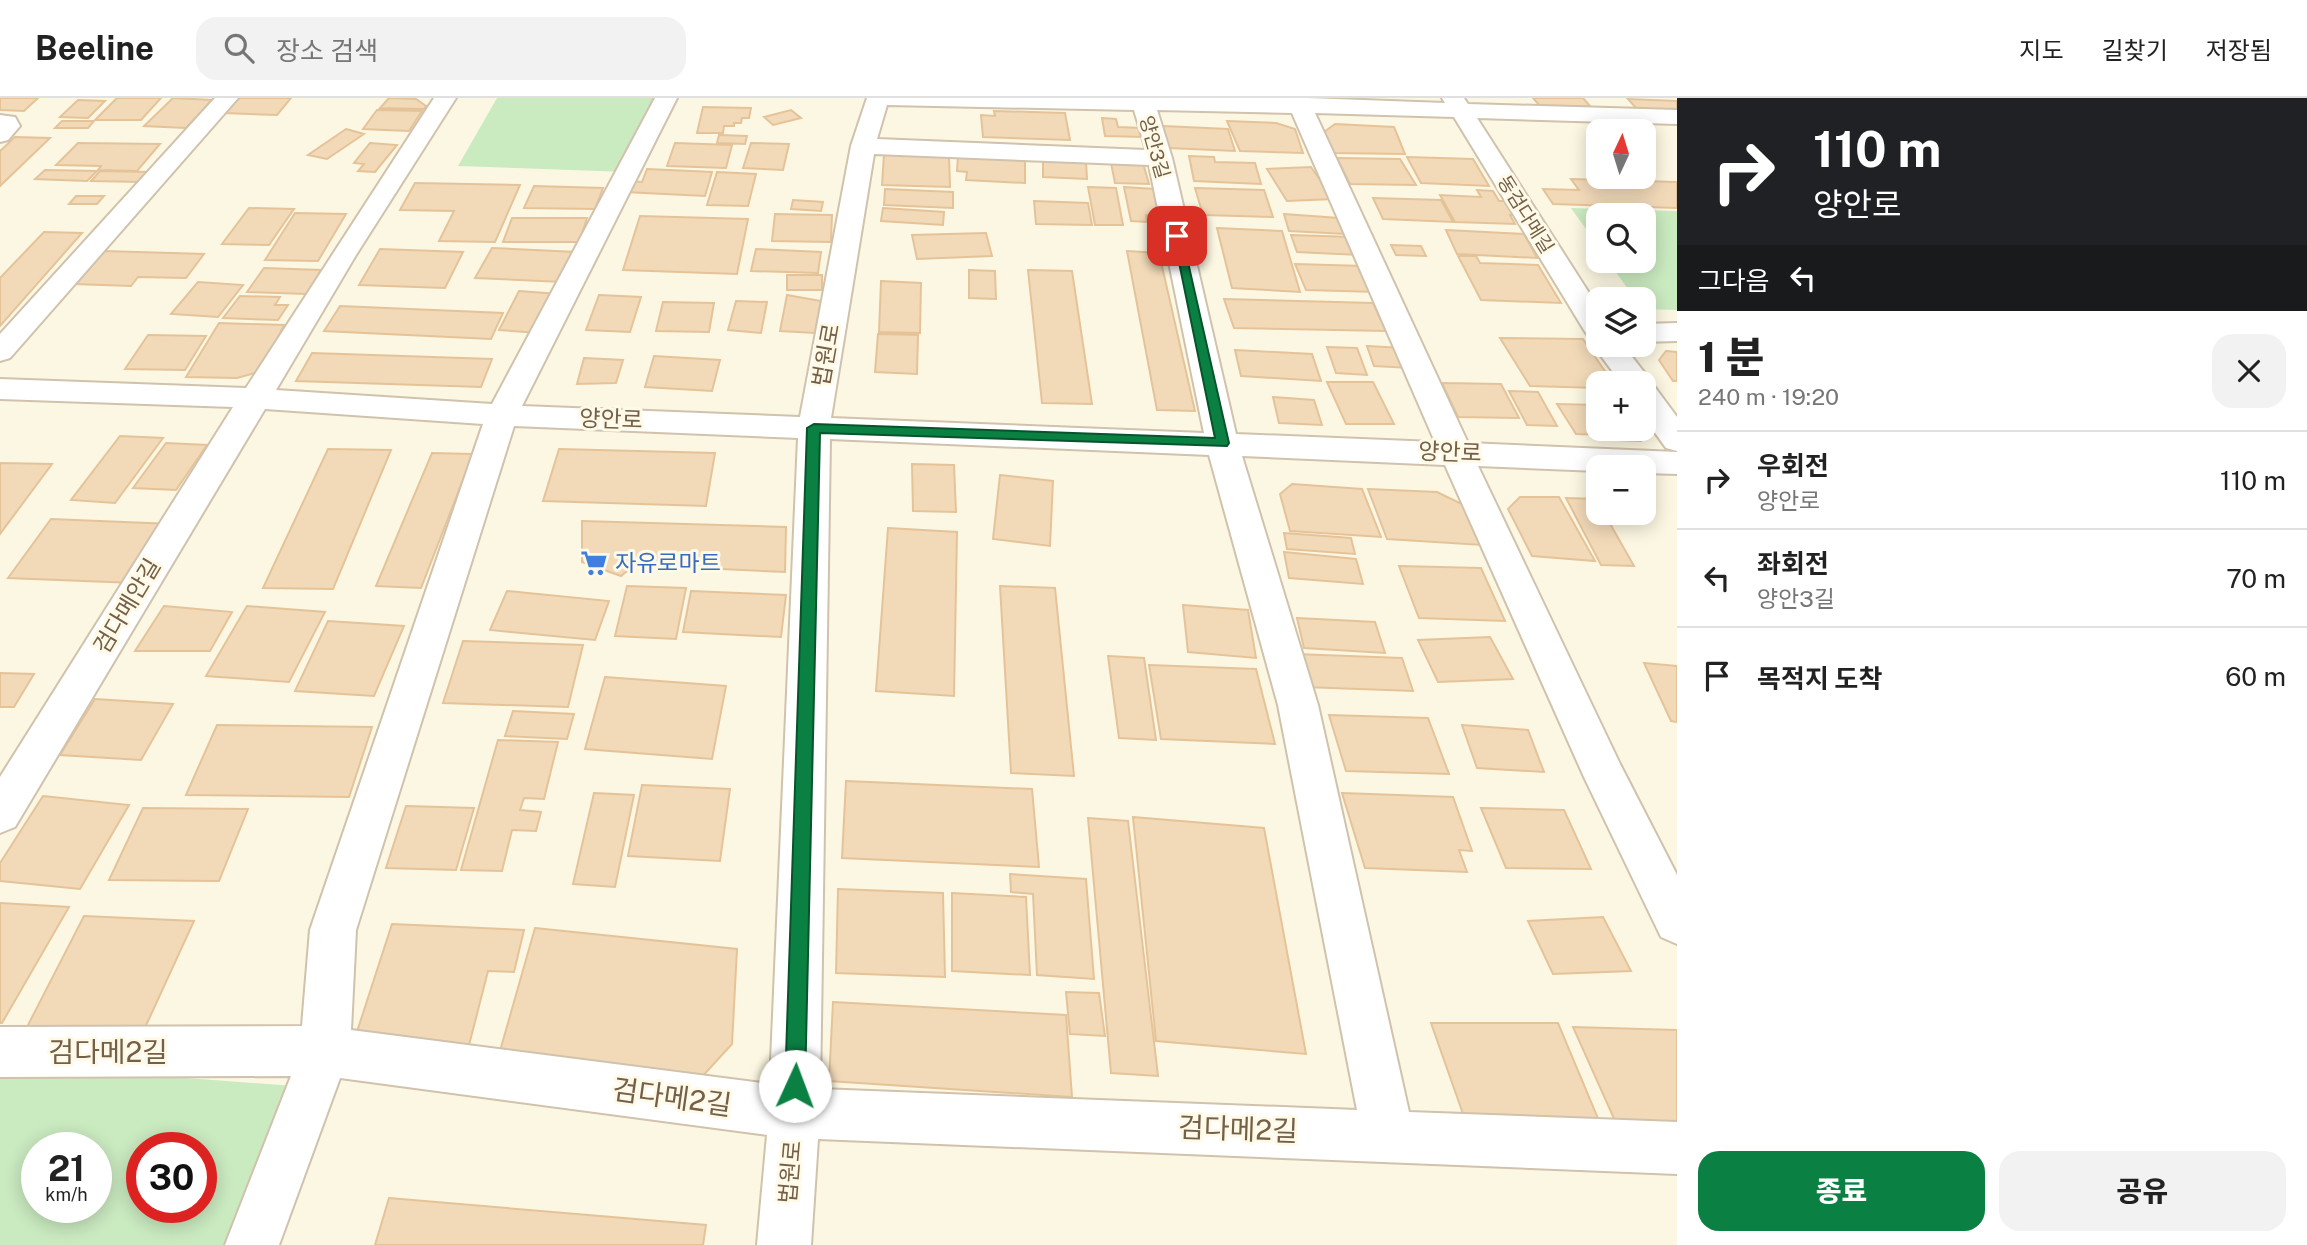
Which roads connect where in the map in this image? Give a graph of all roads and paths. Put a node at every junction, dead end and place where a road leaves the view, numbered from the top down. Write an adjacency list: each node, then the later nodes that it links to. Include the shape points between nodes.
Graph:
1 (227, 98): 18 (street)
2 (445, 98): 20 (street, 검다메안길)
3 (666, 98): 22 (street)
4 (879, 98): 6 (street); 13 (street, 법원로)
5 (1611, 98): 9 (street)
6 (1142, 101): 7 (street); 14 (street, 양안3길)
7 (1298, 102): 8 (street); 26 (street)
8 (1458, 105): 9 (street); 15 (street, 동검다메길)
9 (1627, 116): 10 (street)
10 (1677, 117)
11 (0, 122): 12 (street, via 8,126)
12 (0, 135)
13 (863, 146): 14 (street); 23 (street, 법원로)
14 (1160, 158): 25 (street, 양안3길)
15 (1586, 311)
16 (1677, 332): 17 (street)
17 (1656, 333)
18 (0, 352)
19 (0, 389): 20 (street, 양안로)
20 (254, 398): 22 (street, 양안로); 28 (street, 검다메안길)
21 (1656, 411): 24 (street)
22 (502, 415): 23 (street, 양안로); 30 (street, via 333,930)
23 (814, 428): 25 (street, 양안로); 32 (street, 법원로)
24 (1677, 440)
25 (1222, 443): 26 (street, 양안로); 33 (street, via 1298,705)
26 (1455, 452): 27 (street, 양안로); 29 (street)
27 (1677, 463)
28 (0, 814)
29 (1677, 922)
30 (325, 1051): 31 (street, 검다메2길); 32 (street, 검다메2길); 35 (street)
31 (0, 1052)
32 (794, 1113): 33 (street, 검다메2길); 36 (street, 법원로)
33 (1388, 1135): 34 (street, 검다메2길)
34 (1677, 1149)
35 (252, 1245)
36 (784, 1245)

